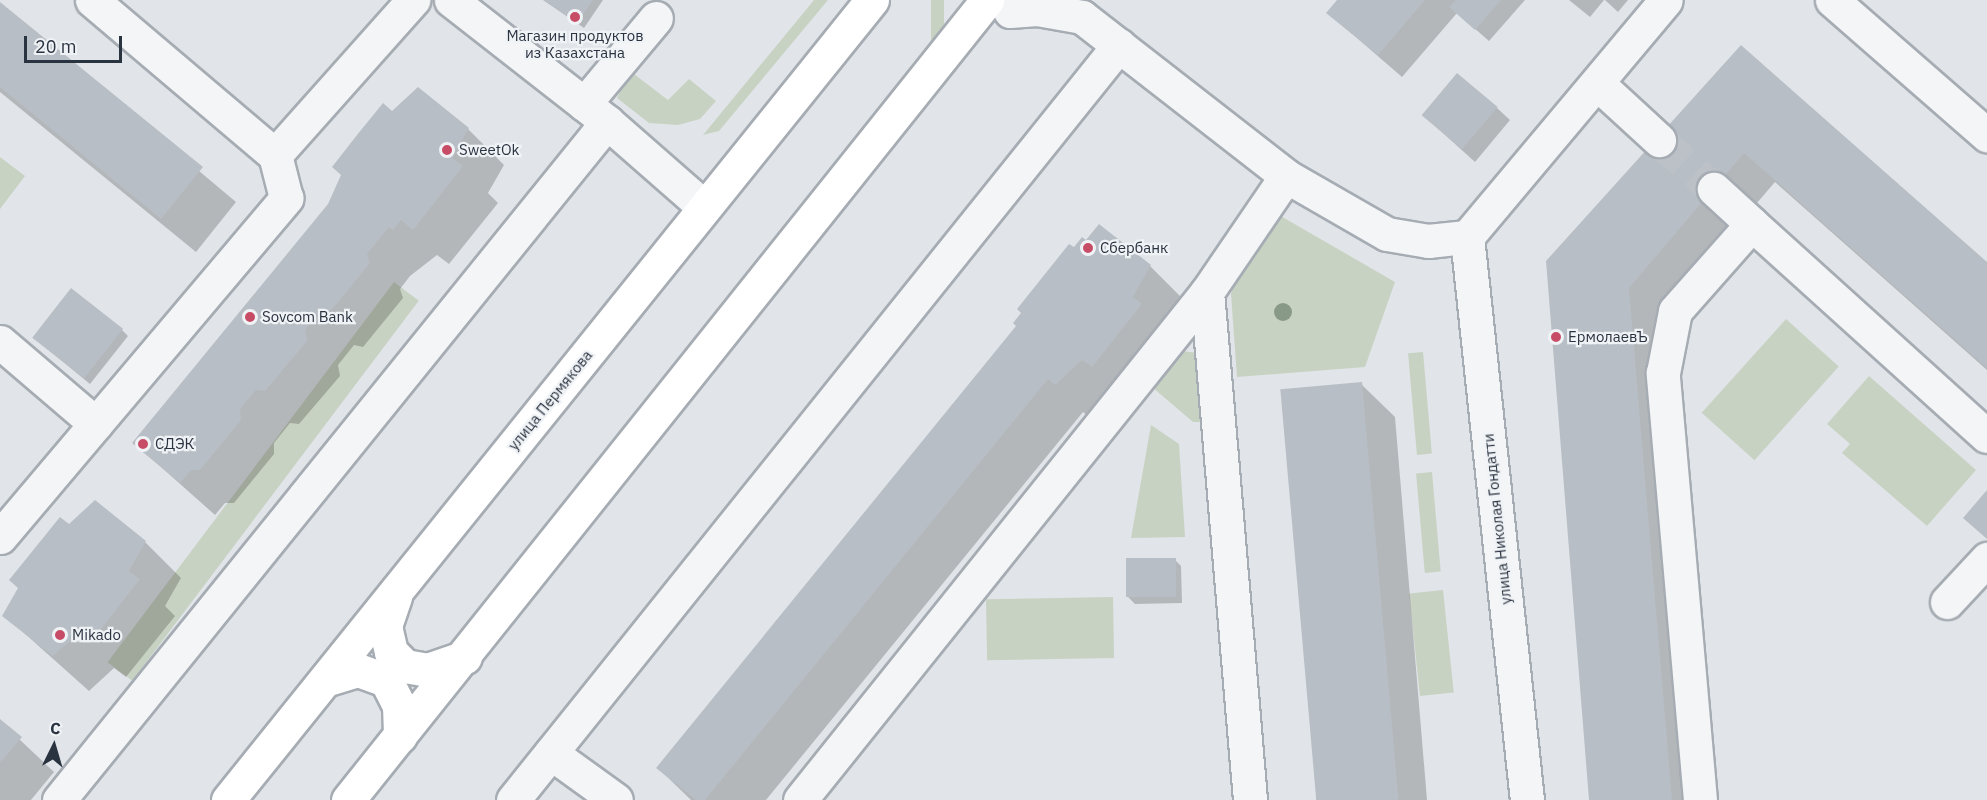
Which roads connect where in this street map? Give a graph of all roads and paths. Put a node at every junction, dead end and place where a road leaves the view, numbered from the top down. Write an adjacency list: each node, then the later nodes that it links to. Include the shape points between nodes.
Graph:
1 (92, 0): 15 (street)
2 (413, 0): 15 (street)
3 (451, 0): 12 (street)
4 (872, 0): 18 (main road, улица Пермякова)
5 (1666, 0): 11 (street)
6 (1832, 0): 13 (street)
7 (1006, 4): 8 (street); 29 (main road, via 943,55)
8 (1079, 9): 10 (street)
9 (656, 18): 12 (street)
10 (1119, 45): 16 (street); 32 (street)
11 (1598, 84): 14 (street); 20 (street)
12 (596, 113): 18 (street); 33 (street)
13 (1987, 135)
14 (1659, 140)
15 (275, 155): 23 (street, via 286,198)
16 (1286, 176): 20 (street, via 1387,234 1428,241); 21 (street)
17 (1714, 189): 19 (street)
18 (704, 207): 27 (main road, улица Пермякова)
19 (1752, 224): 24 (street); 41 (street, via 1675,311 1665,341 1663,373)
20 (1467, 237): 40 (street, улица Николая Гондатти)
21 (1207, 292): 38 (street); 39 (street)
22 (0, 342): 23 (street)
23 (96, 424): 25 (street)
24 (1987, 436)
25 (0, 537)
26 (1987, 560): 28 (street)
27 (396, 593): 29 (main road, via 385,626 391,652 405,666 427,670); 30 (main road, улица Пермякова)
28 (1947, 602)
29 (465, 657): 31 (main road)
30 (325, 680): 31 (main road, via 358,670 386,680 399,705); 34 (main road, улица Пермякова)
31 (400, 736): 35 (main road)
32 (551, 753): 36 (street); 37 (street)
33 (59, 800)
34 (228, 800)
35 (348, 800)
36 (513, 800)
37 (616, 800)
38 (800, 800)
39 (1250, 800)
40 (1527, 800)
41 (1700, 800)

